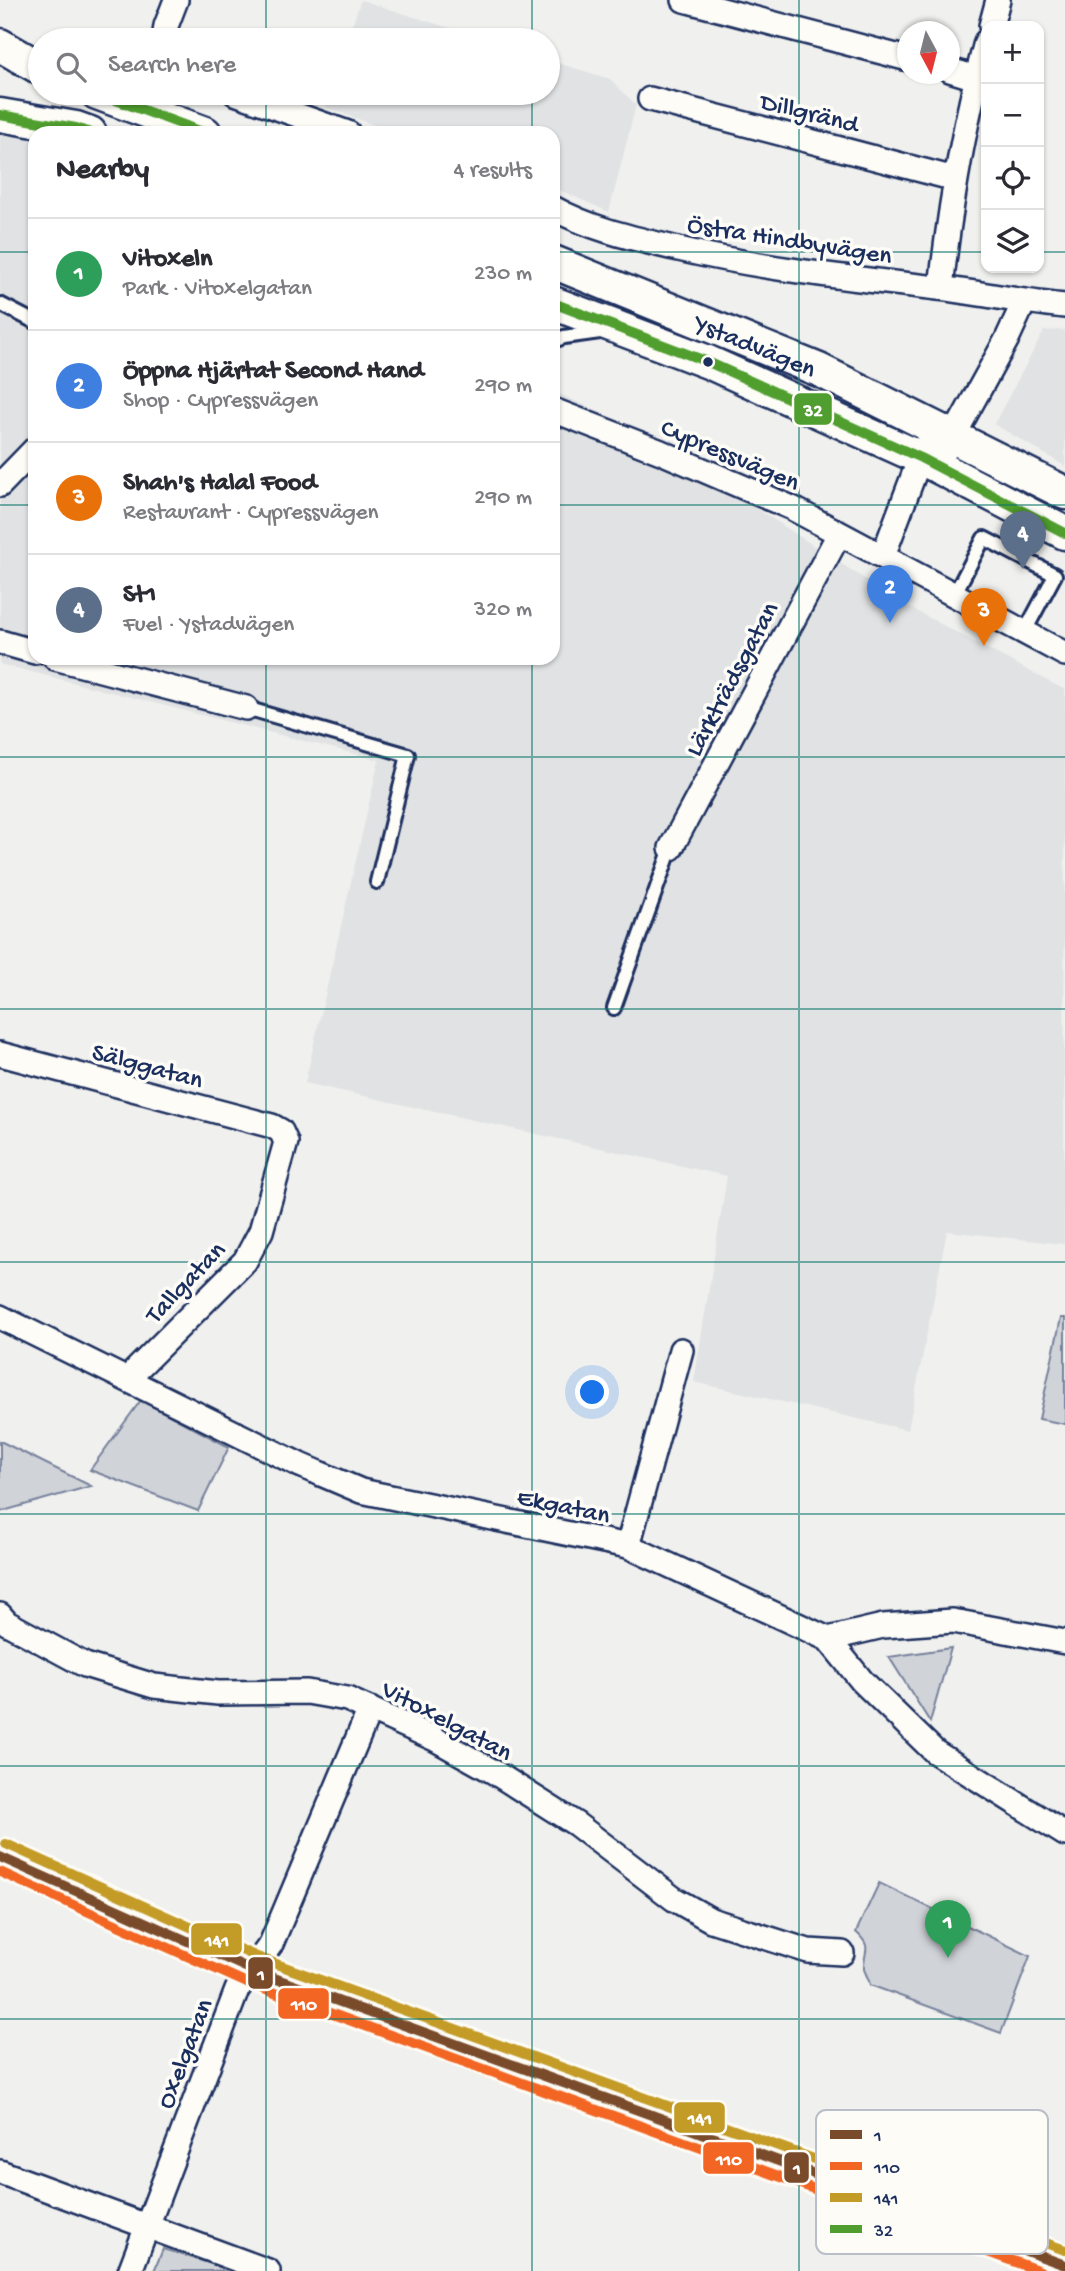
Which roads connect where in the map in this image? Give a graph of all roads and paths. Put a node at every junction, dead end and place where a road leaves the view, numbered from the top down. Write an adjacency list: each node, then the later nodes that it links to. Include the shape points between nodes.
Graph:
1 (176, 0): 5 (street)
2 (684, 0): 7 (street)
3 (998, 0): 4 (street)
4 (992, 21)
5 (166, 28)
6 (0, 45): 9 (main road)
7 (897, 56)
8 (981, 60): 11 (street)
9 (28, 61)
10 (960, 74): 11 (street)
11 (976, 78): 19 (street)
12 (650, 99): 19 (street, Dillgränd)
13 (129, 105): 17 (main road)
14 (269, 105): 18 (street)
15 (0, 115): 16 (main road)
16 (64, 126)
17 (186, 126)
18 (328, 126)
19 (956, 179): 22 (street)
20 (560, 212): 22 (street, Östra Hindbyvägen, via 610,233 736,263)
21 (560, 265): 31 (main road, Ystadvägen, via 764,346)
22 (941, 288): 23 (street, Östra Hindbyvägen)
23 (1024, 302): 26 (street, Östra Hindbyvägen); 31 (street, via 1007,339)
24 (0, 304): 27 (lane)
25 (560, 306): 28 (main road, Ystadvägen)
26 (1065, 306)
27 (28, 318)
28 (629, 331): 29 (lane); 33 (main road, Ystadvägen)
29 (560, 339)
30 (560, 413): 37 (street, Cypressvägen, via 761,495)
31 (944, 432): 33 (street); 35 (main road, Ystadvägen)
32 (28, 456): 34 (street)
33 (930, 462): 36 (main road, Ystadvägen); 38 (street)
34 (0, 485)
35 (1065, 493)
36 (1065, 533)
37 (839, 534): 38 (street, Cypressvägen); 46 (street, Lärkträdsgatan)
38 (883, 556): 39 (street, Cypressvägen)
39 (954, 595): 40 (street, Cypressvägen); 40 (lane, via 984,538 1055,575)
40 (1024, 633): 43 (street, Cypressvägen)
41 (0, 642): 42 (street)
42 (28, 650)
43 (1065, 654)
44 (82, 665): 45 (street)
45 (246, 708): 47 (lane, via 408,755)
46 (671, 848): 48 (lane)
47 (377, 882)
48 (614, 1008)
49 (0, 1054): 50 (street, Sälggatan)
50 (281, 1131): 53 (street, Tallgatan, via 286,1142 261,1231 245,1261)
51 (0, 1317): 53 (street, Ekgatan)
52 (681, 1350): 54 (street)
53 (127, 1379): 54 (street, Ekgatan, via 361,1491)
54 (628, 1546): 56 (street, Ekgatan)
55 (0, 1615): 58 (street, Vitoxelgatan, via 85,1665 154,1686 218,1693 307,1692 347,1699)
56 (828, 1639): 57 (street, via 883,1626 953,1621); 59 (street, Ekgatan, via 862,1681 934,1752)
57 (1065, 1642)
58 (370, 1709): 61 (street, Vitoxelgatan, via 494,1772 711,1920 808,1951); 62 (street, Oxelgatan, via 271,1944)
59 (1065, 1834)
60 (0, 1857): 62 (street)
61 (842, 1953)
62 (252, 1970): 64 (street); 65 (street, Oxelgatan, via 237,1990)
63 (0, 2172): 65 (street)
64 (816, 2174)
65 (145, 2228): 68 (street, Oxelgatan); 69 (street)
66 (1037, 2254): 67 (street)
67 (1065, 2264)
68 (130, 2271)
69 (268, 2271)

